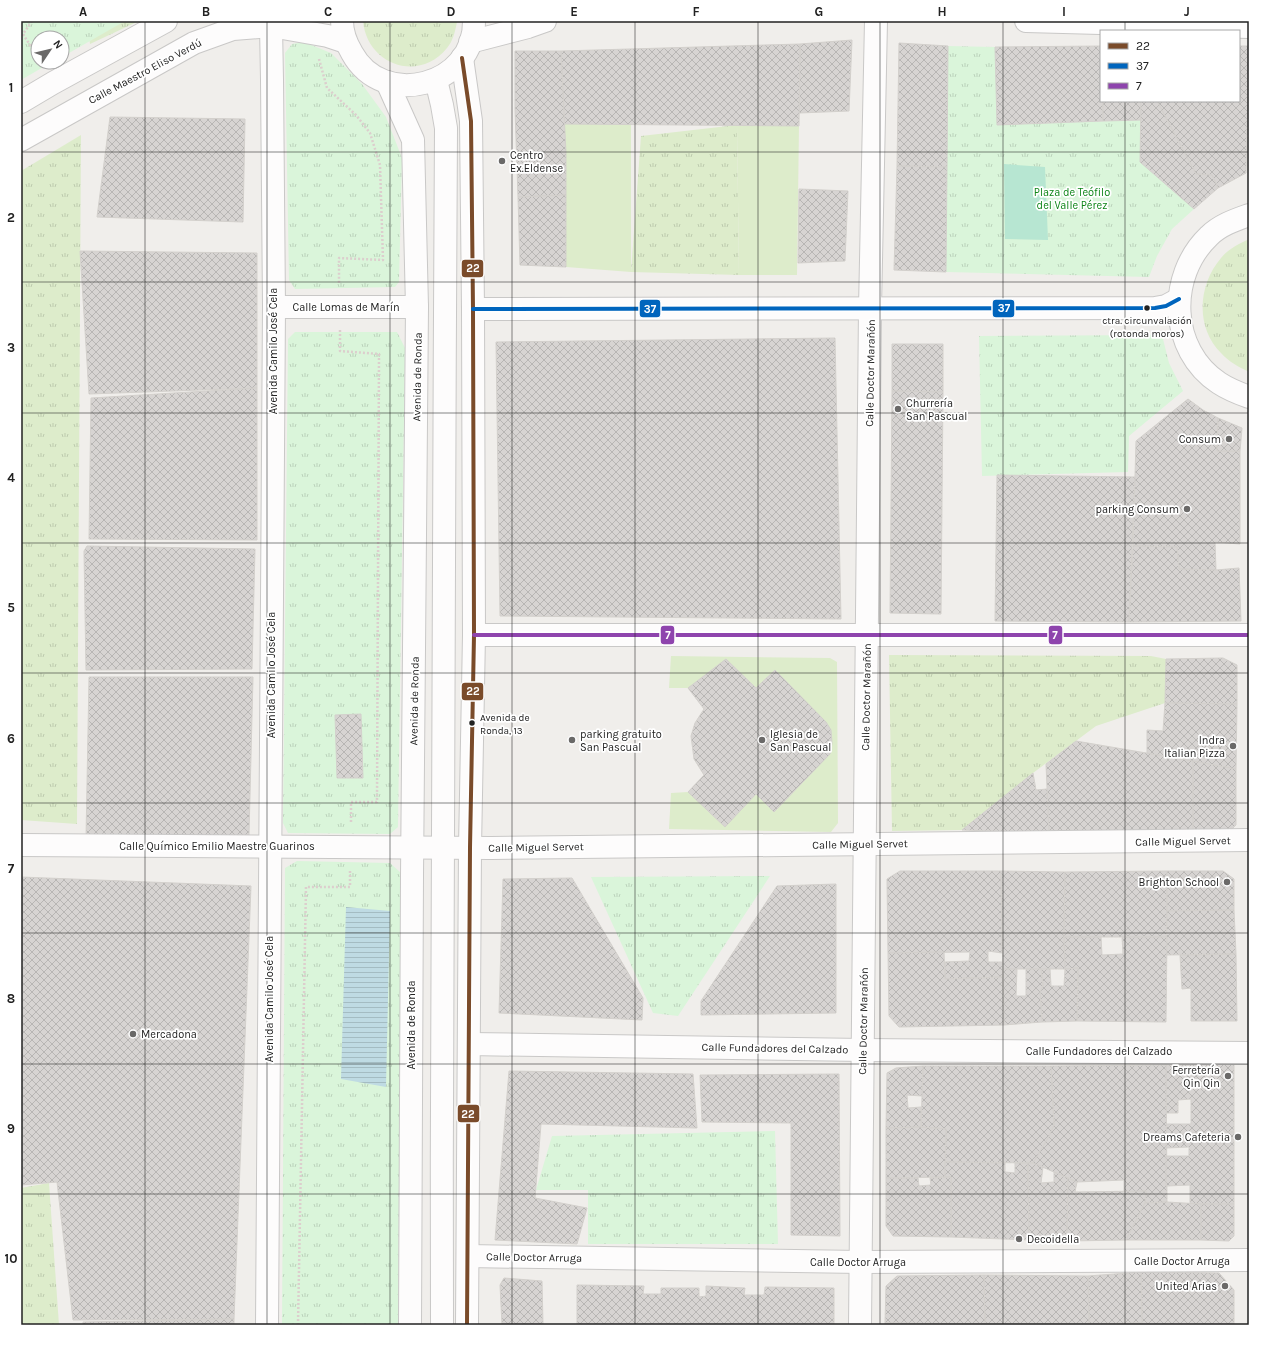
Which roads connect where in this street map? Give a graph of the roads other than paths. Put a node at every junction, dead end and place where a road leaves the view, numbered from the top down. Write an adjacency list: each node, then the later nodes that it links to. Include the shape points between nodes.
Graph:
1 (166, 21): 12 (street)
2 (342, 21): 9 (street)
3 (545, 21): 8 (street)
4 (876, 21): 18 (street, Calle Doctor Marañón)
5 (1026, 21): 7 (street)
6 (271, 26): 9 (street, Calle Maestro Eliso Verdú, via 328,36); 13 (street, Calle Maestro Eliso Verdú, via 233,29 194,43); 16 (street, Avenida Camilo José Cela)
7 (1249, 27)
8 (468, 40): 10 (street, via 450,71); 19 (street)
9 (346, 42): 11 (street, via 355,59 369,73)
10 (436, 80): 11 (street, via 420,85 403,86); 29 (street, via 446,128)
11 (387, 82): 17 (street, Avenida de Ronda, via 413,140)
12 (21, 102)
13 (21, 140)
14 (1249, 215): 15 (street, via 1229,222 1209,236 1194,254 1184,276)
15 (1179, 299): 18 (street, via 1155,308); 20 (street, via 1184,337 1192,354 1204,370 1218,382 1234,392)
16 (274, 307): 17 (street, Calle Lomas de Marín); 27 (street, Avenida Camilo José Cela)
17 (417, 307): 28 (street, Avenida de Ronda)
18 (870, 308): 19 (street); 22 (street, Calle Doctor Marañón)
19 (473, 309): 21 (street)
20 (1249, 397)
21 (474, 635): 22 (street); 30 (street)
22 (867, 635): 23 (street); 25 (street, Calle Doctor Marañón)
23 (1249, 635)
24 (1249, 840): 25 (street, Calle Miguel Servet)
25 (865, 844): 30 (street, Calle Miguel Servet); 32 (street, Calle Doctor Marañón)
26 (21, 845): 27 (street, Calle Químico Emilio Maestre Guarinos)
27 (270, 846): 28 (street, Calle Químico Emilio Maestre Guarinos); 37 (street, Avenida Camilo José Cela)
28 (412, 847): 29 (street, Calle Químico Emilio Maestre Guarinos); 38 (street, Avenida de Ronda)
29 (443, 848): 30 (street, Calle Miguel Servet); 39 (street)
30 (470, 848): 31 (street)
31 (469, 1044): 32 (street, Calle Fundadores del Calzado); 34 (street)
32 (863, 1050): 33 (street, Calle Fundadores del Calzado); 36 (street, Calle Doctor Marañón)
33 (1249, 1053)
34 (468, 1256): 36 (street, Calle Doctor Arruga); 40 (street)
35 (1249, 1260): 36 (street, Calle Doctor Arruga)
36 (861, 1262): 41 (street, Calle Doctor Marañón)
37 (267, 1325)
38 (410, 1325)
39 (442, 1325)
40 (467, 1325)
41 (860, 1325)

